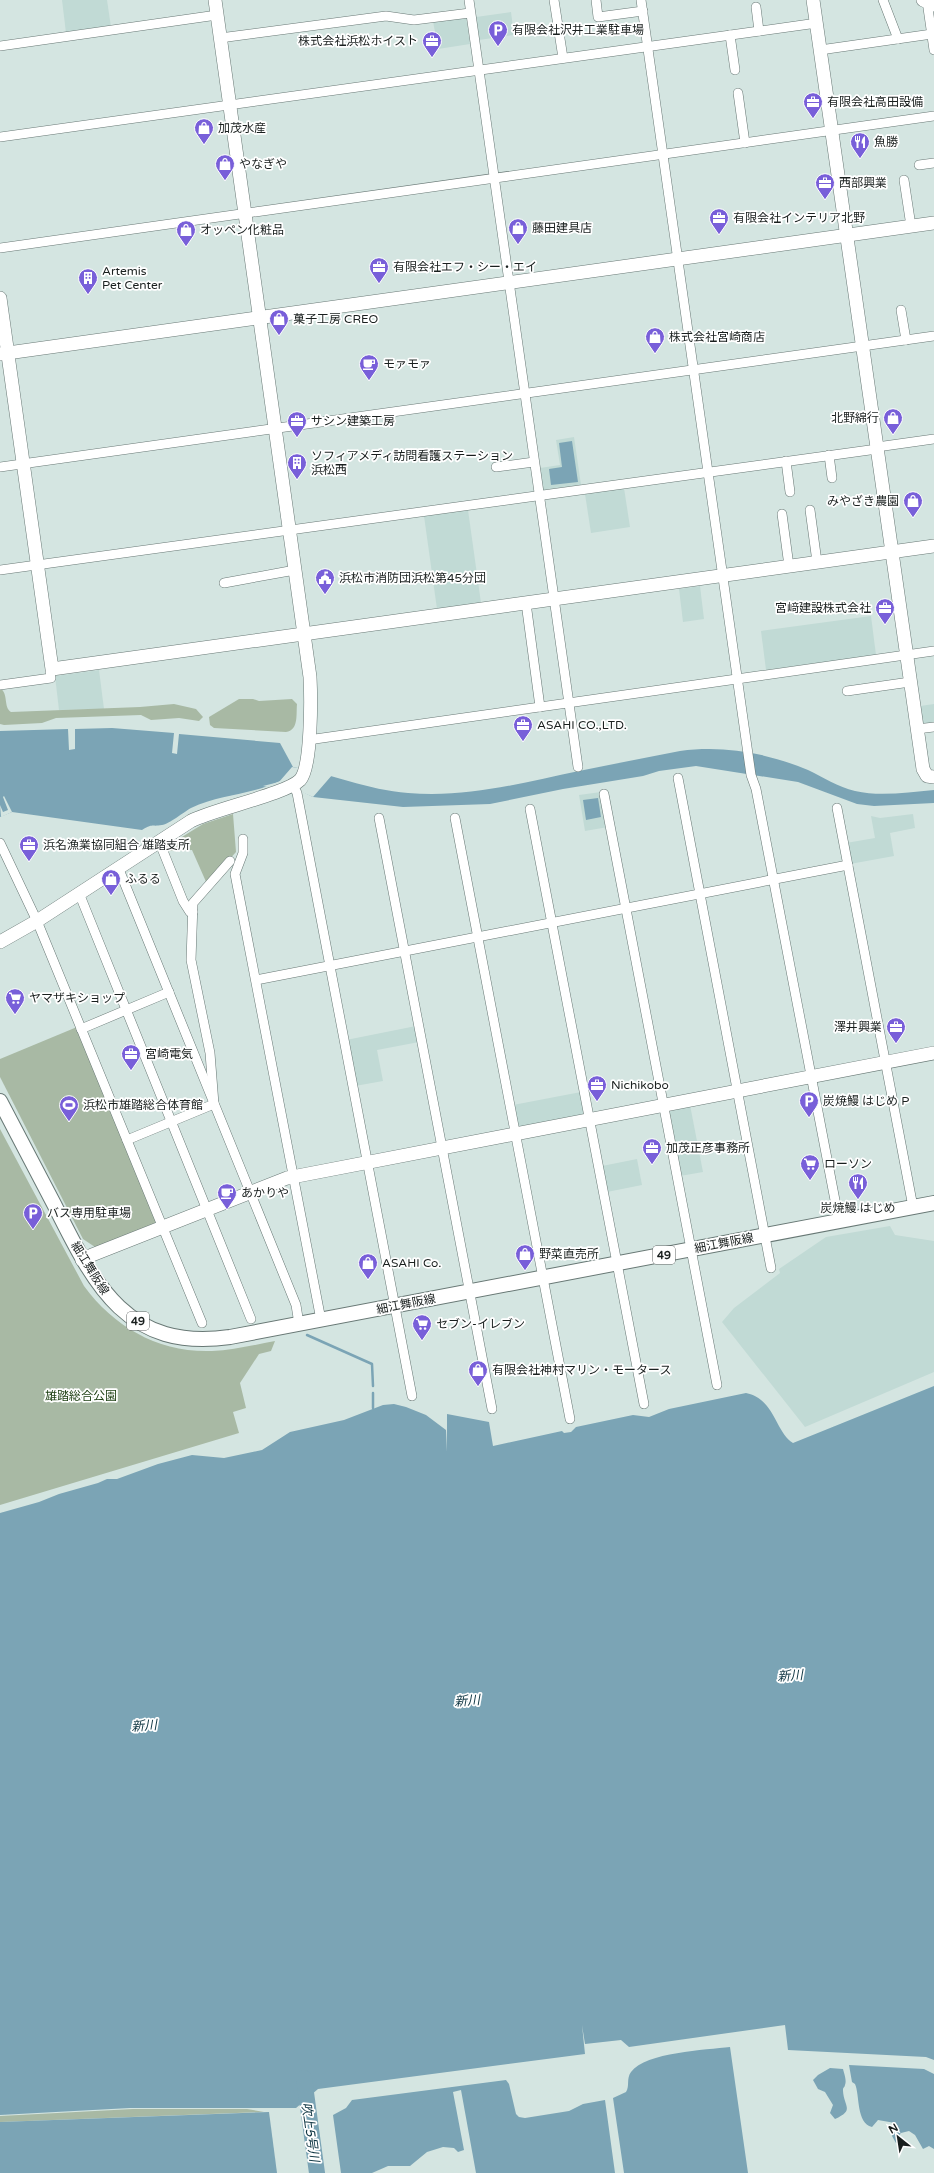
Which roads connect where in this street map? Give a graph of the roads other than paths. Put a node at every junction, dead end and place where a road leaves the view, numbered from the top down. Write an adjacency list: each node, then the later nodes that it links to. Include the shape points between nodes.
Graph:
1 (215, 0): 12 (street)
2 (469, 0): 11 (street)
3 (554, 0): 23 (street)
4 (596, 0): 10 (street, via 598,17)
5 (641, 0): 10 (street)
6 (813, 0): 13 (street)
7 (883, 0): 18 (street)
8 (929, 3): 15 (street)
9 (756, 7): 14 (street)
10 (643, 11): 20 (street)
11 (470, 13): 17 (street, via 414,20 386,16); 24 (street)
12 (217, 15): 17 (street); 19 (street)
13 (816, 23): 14 (street); 21 (street)
14 (759, 31): 16 (street)
15 (932, 34): 18 (street); 22 (street)
16 (730, 35): 20 (street); 25 (street)
17 (220, 38): 27 (street)
18 (898, 39): 21 (street)
19 (0, 46)
20 (648, 46): 23 (street); 32 (street)
21 (820, 50): 29 (street)
22 (934, 50)
23 (563, 58): 24 (street)
24 (479, 70): 27 (street); 35 (street)
25 (735, 70)
26 (738, 93): 31 (street)
27 (230, 105): 30 (street); 37 (street)
28 (934, 116): 29 (street)
29 (832, 131): 31 (street); 40 (street)
30 (0, 137)
31 (745, 143): 32 (street)
32 (663, 155): 35 (street); 42 (street)
33 (934, 163): 34 (street)
34 (919, 165)
35 (494, 178): 37 (street); 43 (street)
36 (904, 180): 39 (street)
37 (245, 214): 41 (street); 46 (street)
38 (934, 223): 39 (street)
39 (911, 226): 40 (street)
40 (847, 235): 42 (street); 49 (street)
41 (0, 248)
42 (678, 259): 43 (street); 51 (street)
43 (509, 282): 46 (street); 52 (street)
44 (0, 298): 50 (street)
45 (901, 310): 48 (street)
46 (260, 317): 50 (street); 53 (street)
47 (934, 336): 48 (street)
48 (906, 340): 49 (street)
49 (862, 346): 51 (street); 55 (street)
50 (4, 353): 59 (street)
51 (693, 370): 52 (street); 62 (street)
52 (524, 393): 53 (street); 58 (street)
53 (275, 428): 59 (street); 68 (street)
54 (934, 439): 55 (street)
55 (877, 448): 56 (street); 70 (street)
56 (829, 455): 57 (street); 63 (street)
57 (786, 461): 62 (street); 64 (street)
58 (534, 462): 61 (street); 65 (street)
59 (23, 463): 60 (street); 72 (street)
60 (0, 466)
61 (496, 467)
62 (708, 471): 65 (street); 76 (street)
63 (832, 478)
64 (790, 492)
65 (539, 496): 68 (street); 78 (street)
66 (810, 510): 71 (street)
67 (782, 514): 73 (street)
68 (289, 530): 72 (street); 75 (street)
69 (934, 546): 70 (street)
70 (892, 552): 71 (street); 82 (street)
71 (817, 562): 73 (street)
72 (38, 565): 74 (street); 83 (street)
73 (789, 566): 76 (street)
74 (0, 570)
75 (295, 570): 77 (street); 80 (street)
76 (722, 576): 78 (street); 84 (street)
77 (224, 583)
78 (554, 599): 79 (street); 88 (street)
79 (526, 603): 80 (street); 89 (street)
80 (304, 634): 83 (street); 92 (street, via 310,686)
81 (934, 651): 82 (street)
82 (906, 655): 84 (street); 85 (street)
83 (52, 669): 86 (street, via 51,678)
84 (737, 679): 88 (street); 108 (street, via 751,775)
85 (910, 682): 87 (street); 91 (street)
86 (0, 685)
87 (847, 691)
88 (569, 703): 89 (street); 93 (street)
89 (540, 707): 92 (street)
90 (934, 727): 91 (street)
91 (917, 729): 94 (street, via 924,773)
92 (308, 740): 96 (street, via 305,769 300,780)
93 (578, 767)
94 (934, 777)
95 (678, 778): 110 (street)
96 (290, 789): 103 (street, via 200,816); 118 (street)
97 (604, 794): 111 (street)
98 (837, 808): 106 (street)
99 (530, 809): 114 (street)
100 (378, 818): 117 (street)
101 (455, 818): 115 (street)
102 (243, 839): 119 (street, via 241,862 236,874)
103 (159, 841): 107 (street); 112 (street, via 183,901 190,912)
104 (0, 843): 113 (street)
105 (230, 861): 112 (street, via 193,903)
106 (848, 865): 108 (street); 124 (street)
107 (118, 867): 109 (street); 120 (street)
108 (774, 880): 110 (street); 125 (street)
109 (79, 893): 113 (street); 121 (street)
110 (700, 894): 111 (street); 126 (street)
111 (626, 908): 114 (street); 129 (street)
112 (193, 912): 128 (street, via 191,960 210,1052)
113 (38, 921): 116 (street); 122 (street)
114 (552, 922): 115 (street); 130 (street)
115 (478, 937): 117 (street); 132 (street)
116 (0, 942)
117 (404, 951): 118 (street); 134 (street)
118 (329, 965): 119 (street); 135 (street)
119 (256, 980): 136 (street)
120 (169, 992): 121 (street); 128 (street)
121 (126, 1010): 122 (street); 131 (street)
122 (82, 1029): 133 (street)
123 (934, 1053): 124 (street)
124 (886, 1062): 125 (street); 139 (street)
125 (811, 1076): 126 (street); 141 (street)
126 (738, 1090): 129 (street); 143 (street)
127 (0, 1101): 145 (main road, 細江舞阪線 / 49)
128 (214, 1104): 131 (street); 137 (street)
129 (664, 1105): 130 (street); 144 (street)
130 (589, 1119): 132 (street); 146 (street)
131 (171, 1122): 133 (street); 140 (street)
132 (515, 1133): 134 (street); 148 (street)
133 (127, 1140): 142 (street)
134 (442, 1148): 135 (street); 149 (street)
135 (367, 1162): 136 (street); 150 (street)
136 (293, 1176): 137 (street); 152 (street)
137 (249, 1191): 140 (street); 154 (street, via 296,1305)
138 (934, 1203): 139 (main road, 細江舞阪線 / 49)
139 (913, 1207): 141 (main road, 細江舞阪線 / 49)
140 (206, 1209): 142 (street); 151 (street)
141 (839, 1221): 143 (main road, 細江舞阪線 / 49)
142 (162, 1226): 145 (street); 153 (street)
143 (765, 1236): 144 (main road, 細江舞阪線 / 49); 147 (street)
144 (691, 1250): 146 (main road, 細江舞阪線 / 49); 155 (street)
145 (82, 1260): 154 (main road, 細江舞阪線 / 49, via 99,1287 118,1307 140,1323 166,1334 211,1340)
146 (617, 1264): 148 (main road, 細江舞阪線 / 49); 157 (street)
147 (771, 1268)
148 (543, 1278): 149 (main road, 細江舞阪線 / 49); 159 (street)
149 (469, 1292): 150 (main road, 細江舞阪線 / 49); 158 (street)
150 (394, 1306): 152 (main road, 細江舞阪線 / 49); 156 (street)
151 (251, 1319)
152 (321, 1320): 154 (main road, 細江舞阪線 / 49)
153 (202, 1324)
154 (299, 1324)
155 (717, 1385)
156 (412, 1396)
157 (644, 1404)
158 (492, 1409)
159 (570, 1419)

